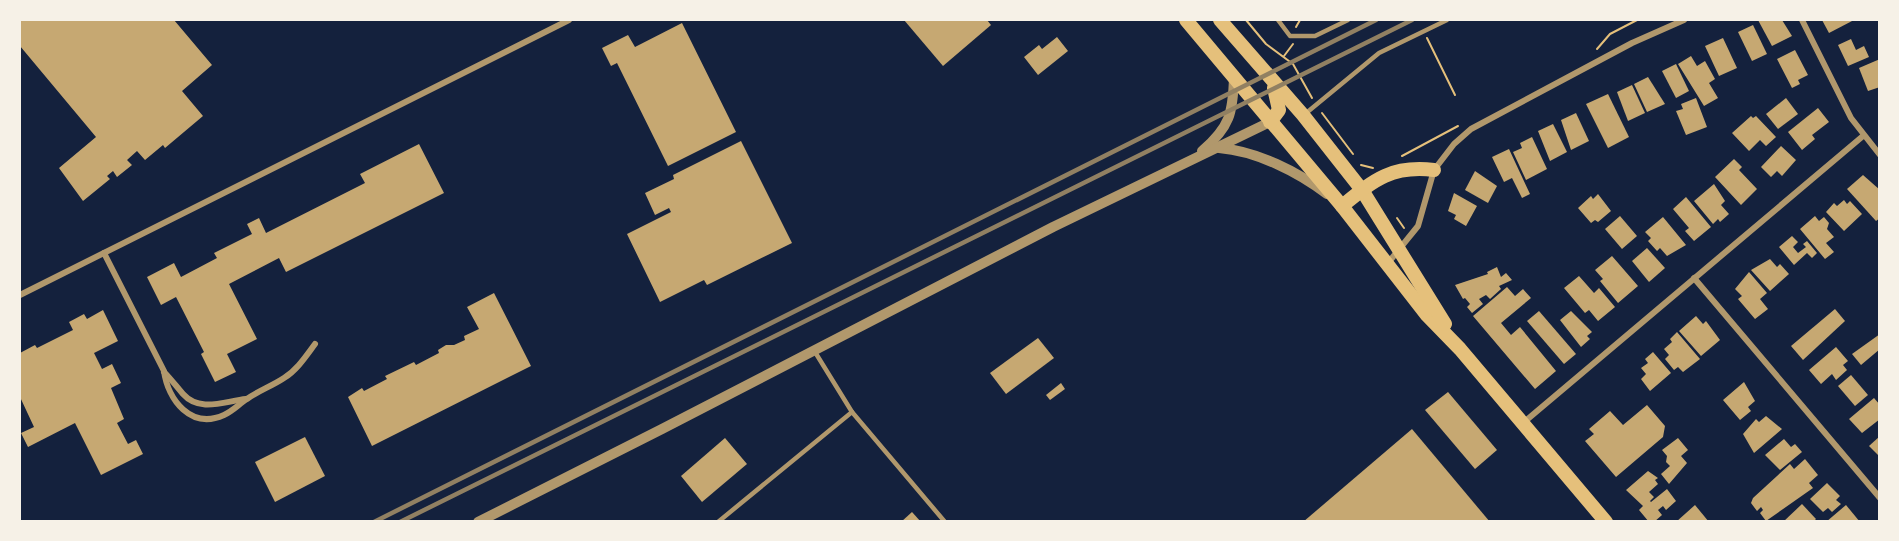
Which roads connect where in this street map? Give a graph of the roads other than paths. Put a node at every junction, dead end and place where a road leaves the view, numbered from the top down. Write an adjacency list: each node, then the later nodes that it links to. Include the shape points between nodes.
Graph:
1 (569, 20): 21 (street)
2 (1186, 20): 9 (main road)
3 (1220, 20): 10 (main road)
4 (1278, 20): 5 (lane, via 1290,36 1315,36)
5 (1348, 20)
6 (1447, 20): 11 (lane, via 1379,53)
7 (1684, 20): 17 (street, via 1482,121 1462,136)
8 (1802, 20): 13 (street)
9 (1234, 77): 12 (main road); 16 (street, via 1230,118 1221,134)
10 (1271, 80): 11 (main road); 12 (main road, via 1279,110)
11 (1304, 116): 12 (main road); 18 (main road)
12 (1270, 122): 14 (street); 19 (main road)
13 (1863, 136): 15 (street); 23 (street)
14 (1218, 148): 16 (street); 19 (street, via 1291,171)
15 (1880, 155)
16 (1192, 159): 26 (street)
17 (1434, 170): 18 (main road, via 1404,168); 20 (street, via 1418,226)
18 (1362, 190): 19 (main road); 20 (main road)
19 (1342, 206): 22 (main road)
20 (1400, 250): 22 (street); 27 (main road)
21 (104, 253): 24 (street); 28 (street)
22 (1387, 263): 27 (main road, via 1426,314)
23 (1694, 278): 31 (street); 32 (street)
24 (20, 295)
25 (315, 344): 29 (street, via 285,377)
26 (813, 349): 30 (lane); 33 (street)
27 (1460, 349): 31 (main road)
28 (164, 371): 29 (street, via 184,395 199,404); 29 (street, via 173,401 195,417 225,415)
29 (246, 399)
30 (852, 412): 34 (lane); 35 (lane)
31 (1523, 423): 36 (main road)
32 (1880, 498)
33 (478, 522)
34 (718, 522)
35 (945, 522)
36 (1606, 522)

